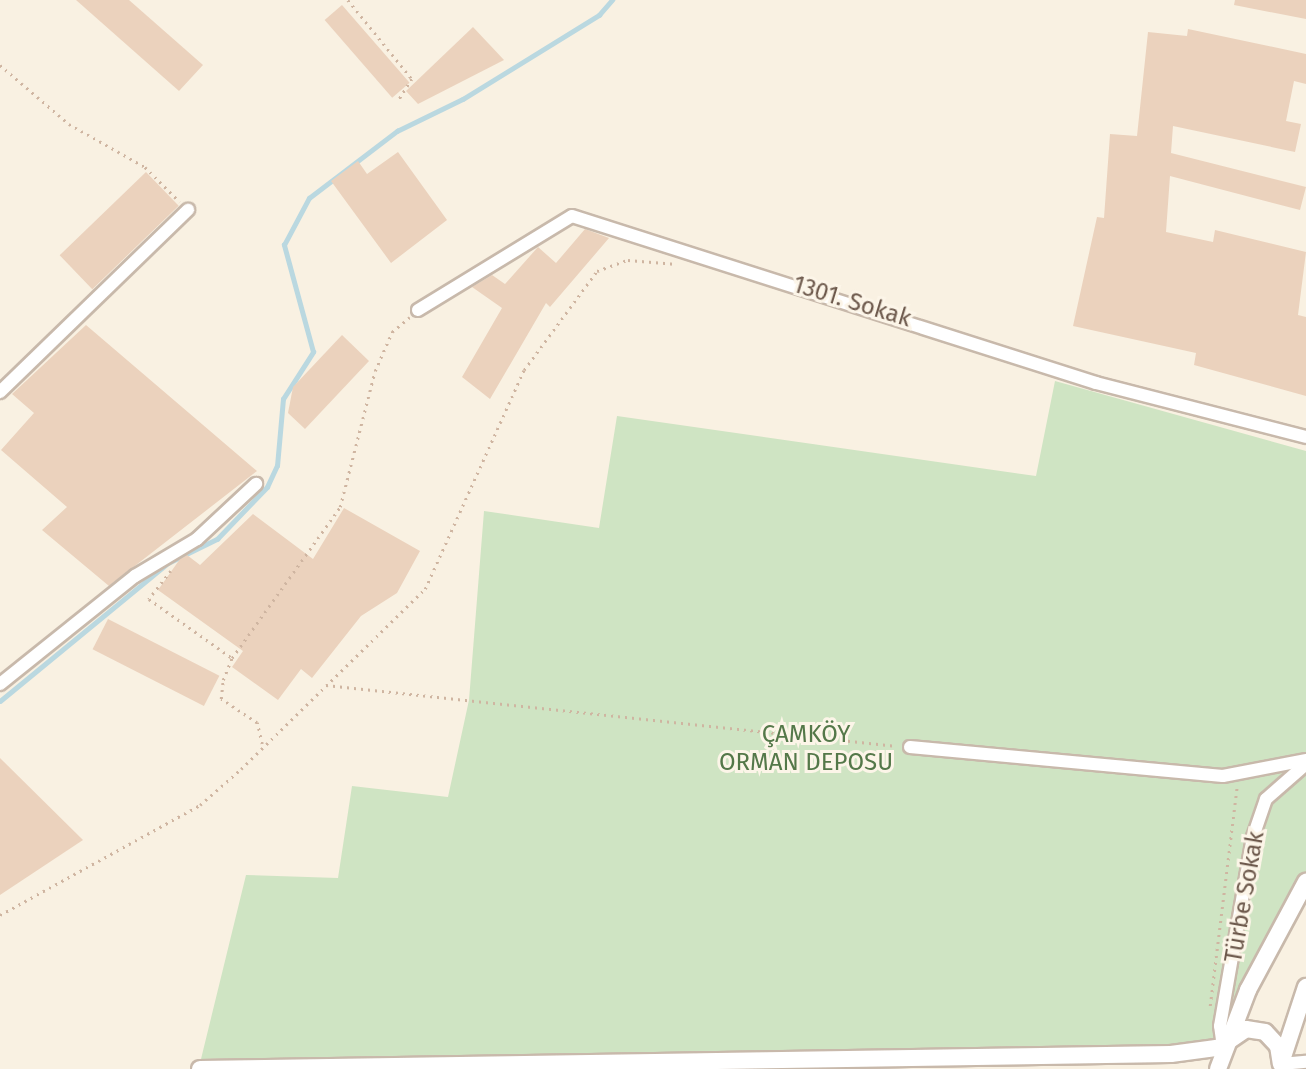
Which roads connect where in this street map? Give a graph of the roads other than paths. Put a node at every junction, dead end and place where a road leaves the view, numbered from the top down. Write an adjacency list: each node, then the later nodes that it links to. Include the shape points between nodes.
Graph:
1 (188, 209): 3 (street)
2 (418, 310): 4 (street, 1301. Sokak, via 572,216 1096,383)
3 (0, 392)
4 (1306, 437)
5 (256, 484): 6 (street, via 197,539 166,557)
6 (0, 684)
7 (910, 747): 8 (street, via 1102,769 1239,773)
8 (1306, 762): 11 (street, Türbe Sokak, via 1266,799 1253,837 1220,1026)
9 (1306, 882): 11 (street)
10 (1306, 987): 13 (street)
11 (1221, 1061): 13 (street, via 1237,1032 1256,1030 1272,1038); 14 (street, via 1157,1054)
12 (1306, 1062): 13 (street)
13 (1280, 1067)
14 (391, 1068): 15 (street)
15 (200, 1069)

